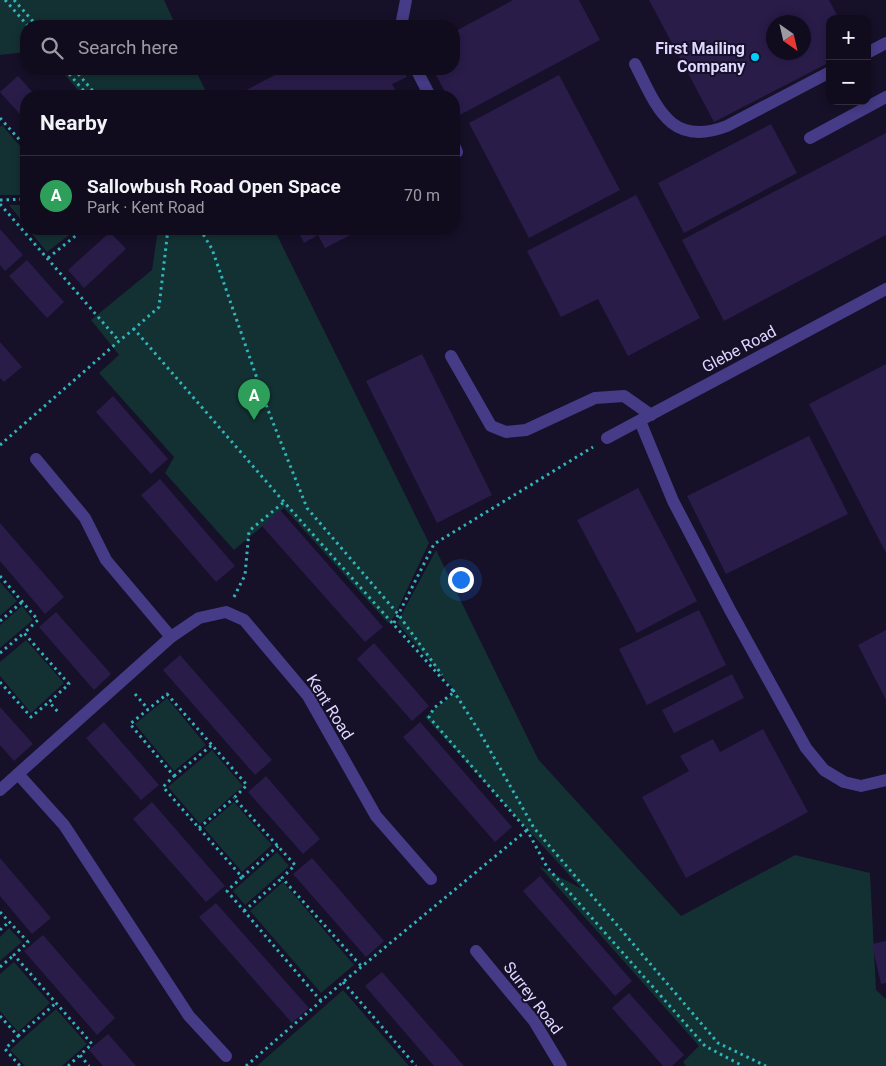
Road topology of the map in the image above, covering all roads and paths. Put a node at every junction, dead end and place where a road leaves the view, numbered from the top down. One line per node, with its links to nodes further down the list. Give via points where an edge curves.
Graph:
1 (5, 0): 4 (path)
2 (14, 0): 5 (path)
3 (406, 0): 6 (street)
4 (23, 20)
5 (32, 20)
6 (402, 20)
7 (886, 43): 8 (street)
8 (871, 51)
9 (635, 64): 10 (street, via 667,120 675,127 690,132 713,131 727,126)
10 (826, 74)
11 (70, 75): 14 (path)
12 (79, 75): 15 (path)
13 (419, 75): 16 (street)
14 (83, 90)
15 (93, 90)
16 (427, 90)
17 (886, 97): 19 (street)
18 (0, 118): 20 (path)
19 (810, 138)
20 (20, 139)
21 (0, 200): 22 (path)
22 (20, 200)
23 (0, 204): 24 (path)
24 (20, 226)
25 (28, 235): 29 (path)
26 (77, 235): 29 (path)
27 (167, 235): 31 (path, via 159,307)
28 (204, 235): 42 (path, via 212,249 268,410 307,508)
29 (48, 258): 32 (path)
30 (886, 289): 34 (street, Glebe Road)
31 (134, 329): 32 (path); 38 (path)
32 (119, 340): 36 (path)
33 (451, 356): 34 (street, via 491,426 506,432 526,430 595,398 624,396)
34 (645, 418): 35 (street, Glebe Road); 55 (street, via 673,501 806,748 824,770 844,782 860,786)
35 (607, 438): 42 (path, via 434,544)
36 (0, 445)
37 (36, 459): 46 (street, via 85,518 106,560)
38 (284, 502): 41 (path, via 249,531 246,575); 44 (path)
39 (0, 576): 40 (path)
40 (22, 602): 43 (path); 45 (path, via 38,620)
41 (226, 612): 46 (street, via 199,618); 63 (street, Kent Road, via 244,620 308,696 376,816)
42 (398, 614): 44 (path); 49 (path)
43 (0, 620)
44 (394, 623): 49 (path)
45 (24, 633): 47 (path); 50 (path, via 69,684)
46 (171, 637): 51 (street)
47 (0, 653)
48 (0, 682): 50 (path, via 31,717)
49 (454, 692): 59 (path, via 434,708 429,717); 86 (path, via 534,828 718,1043)
50 (49, 702): 51 (path)
51 (72, 727): 53 (street)
52 (212, 745): 54 (path); 54 (path, via 167,694 130,724); 57 (path, via 247,785)
53 (18, 774): 56 (street); 78 (street, via 64,825 189,1016)
54 (174, 776): 58 (path, via 163,787)
55 (886, 780)
56 (0, 790)
57 (234, 798): 58 (path); 60 (path)
58 (199, 828): 61 (path)
59 (527, 830): 71 (path); 85 (path, via 547,867 705,1046)
60 (278, 846): 61 (path); 62 (path, via 295,865)
61 (242, 877): 64 (path, via 227,891)
62 (282, 878): 64 (path); 71 (path)
63 (431, 879)
64 (244, 911): 73 (path)
65 (0, 912): 66 (path)
66 (9, 922): 67 (path); 69 (path, via 28,942)
67 (0, 930)
68 (476, 951): 84 (street, Surrey Road, via 534,1021)
69 (14, 954): 70 (path); 74 (path)
70 (0, 966)
71 (362, 967): 72 (path)
72 (344, 982): 73 (path); 83 (path)
73 (322, 1001): 82 (path)
74 (56, 1003): 76 (path); 77 (path, via 92,1044)
75 (0, 1016): 76 (path)
76 (18, 1036): 79 (path, via 5,1049)
77 (80, 1055): 80 (path); 81 (path)
78 (226, 1056)
79 (20, 1066)
80 (68, 1066)
81 (89, 1066)
82 (246, 1066)
83 (416, 1066)
84 (561, 1066)
85 (743, 1066)
86 (766, 1066)

